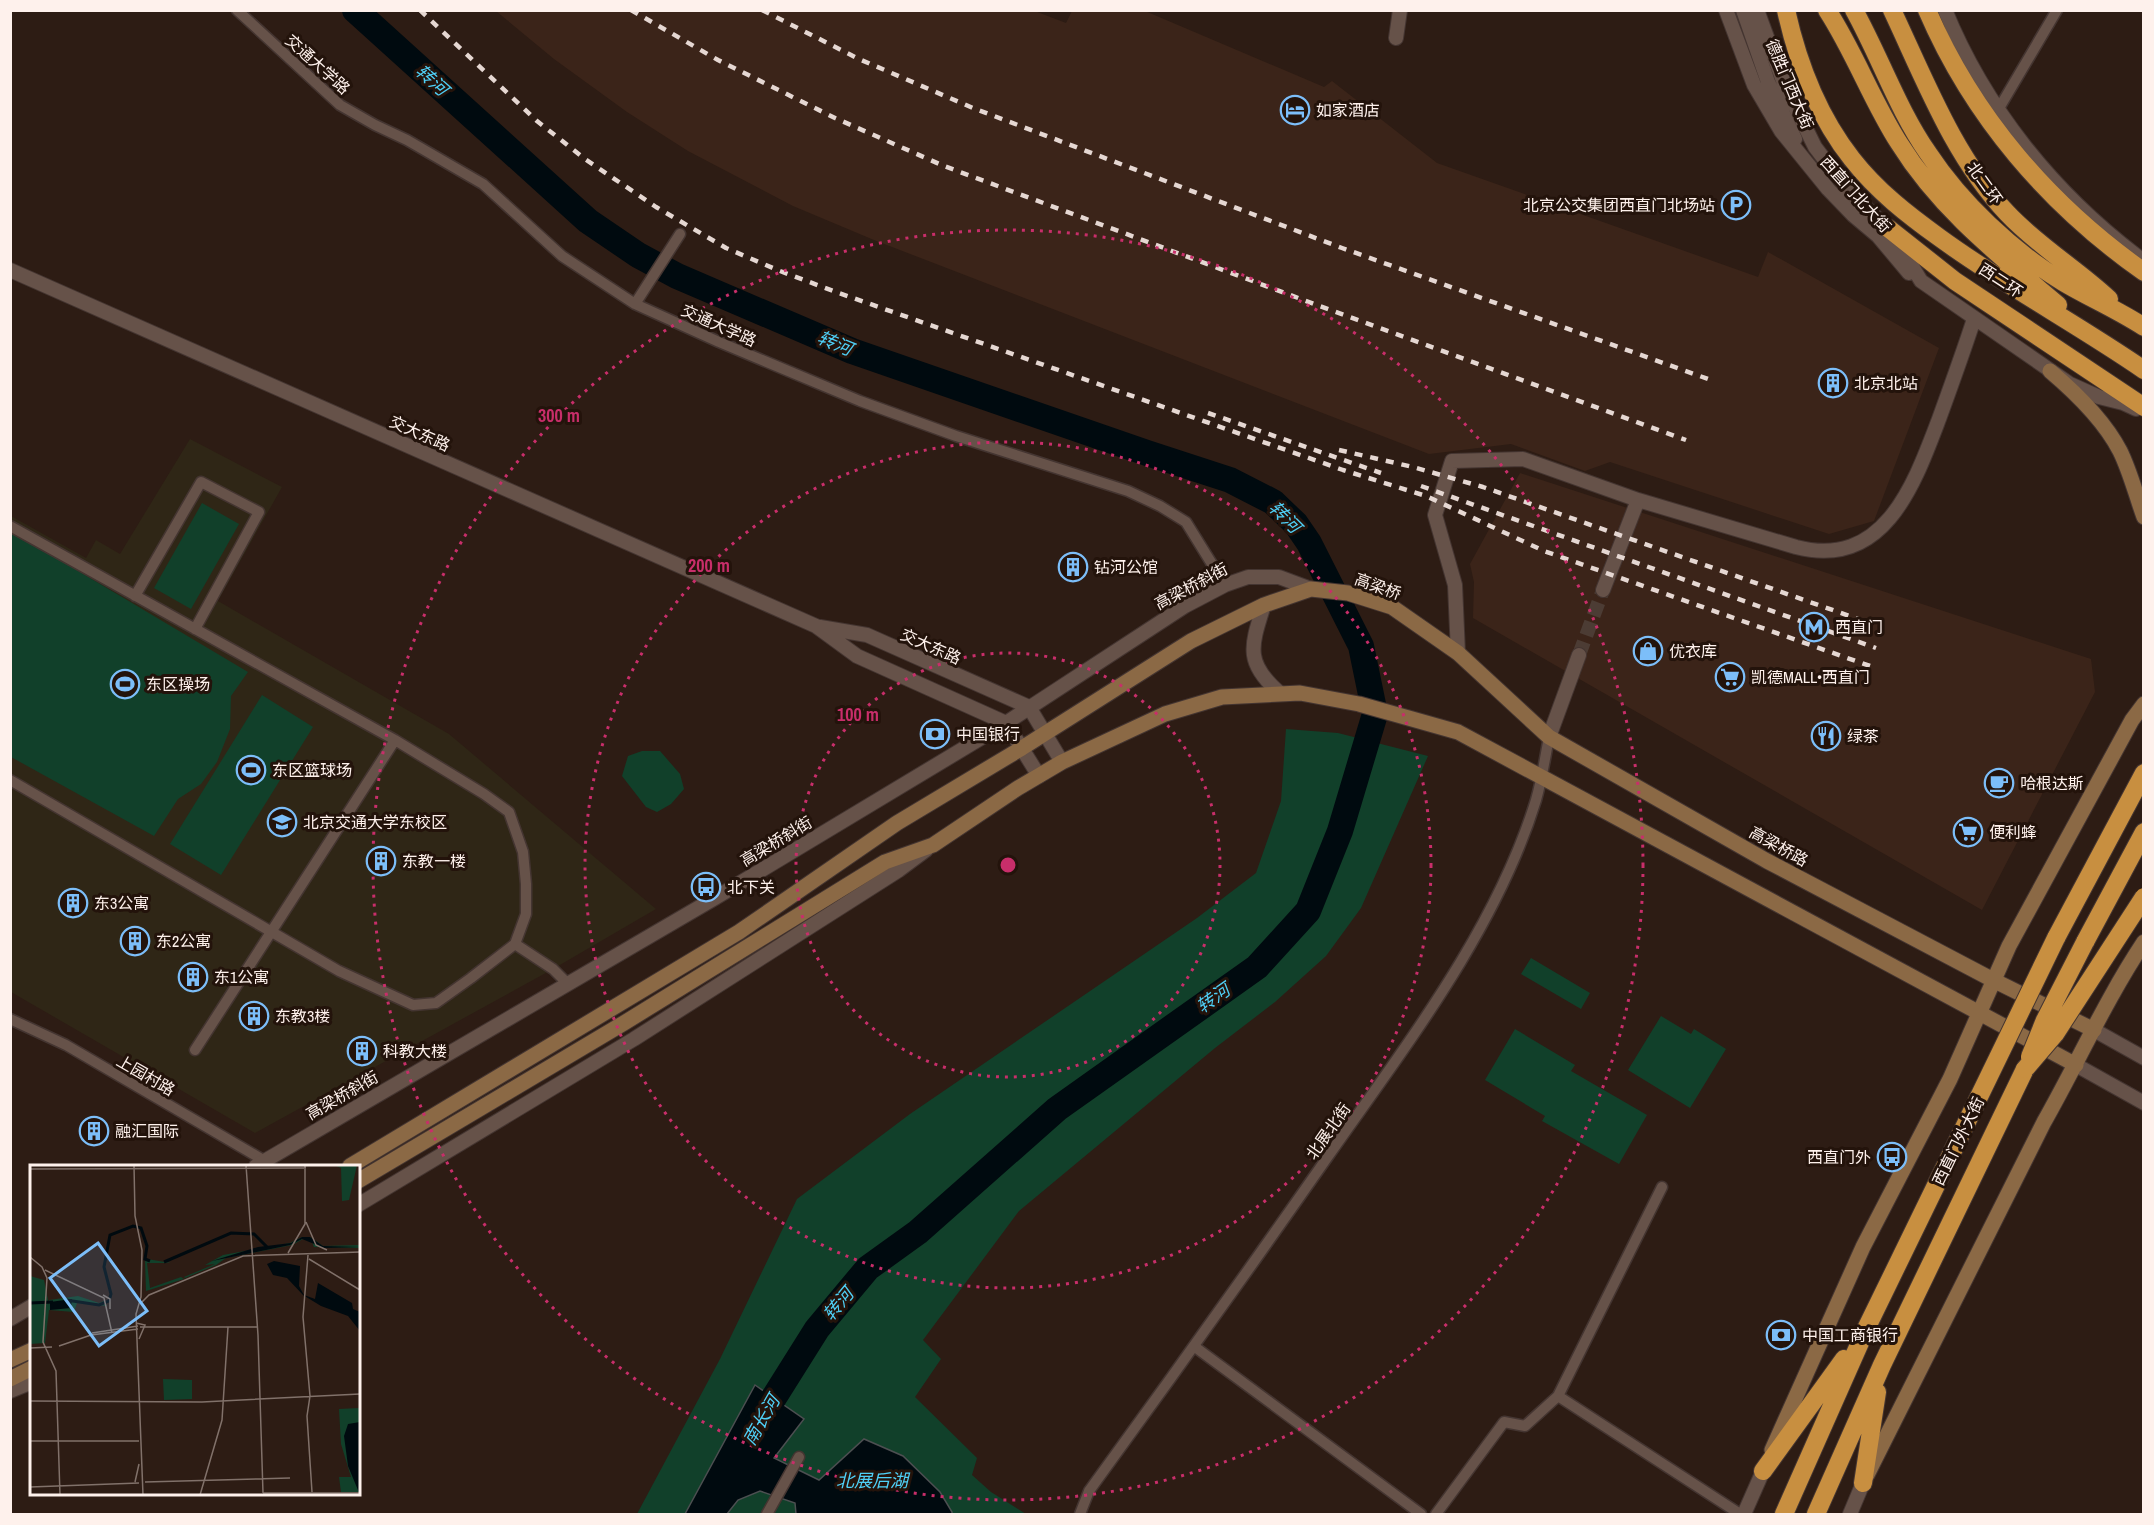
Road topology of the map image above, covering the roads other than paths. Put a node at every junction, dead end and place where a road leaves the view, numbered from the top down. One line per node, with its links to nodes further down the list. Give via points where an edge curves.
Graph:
1 (237, 10): 23 (street, 交通大学路, via 340,105 476,179 562,255)
2 (1400, 10): 12 (street)
3 (1726, 10): 14 (street, via 1758,93)
4 (1743, 10): 14 (street, 德胜门西大街, via 1780,110)
5 (1757, 10): 16 (street, 西直门北大街, via 1785,86 1814,145 1844,184)
6 (1786, 10): 15 (highway, via 1797,54 1817,101 1848,154)
7 (1827, 10): 27 (highway, via 1893,134 1938,196 1993,251)
8 (1854, 10): 24 (highway, via 1917,136 1956,188 1990,225 2038,264)
9 (1892, 10): 24 (highway, 北二环, via 1959,146 1993,197 2024,230)
10 (2057, 10): 13 (street)
11 (1940, 11): 13 (street); 20 (highway, via 1961,79 2016,156 2082,223)
12 (1396, 38)
13 (1998, 110): 18 (street, via 2059,186)
14 (1812, 170): 22 (street, via 1878,236 1903,268)
15 (1868, 177): 21 (highway); 27 (highway, 西二环, via 1899,207 1952,247 2007,285)
16 (1888, 228): 21 (highway); 22 (street, 西直门北大街)
17 (680, 234): 23 (street)
18 (2144, 261)
19 (10, 270): 40 (street, 交大东路)
20 (2144, 272)
21 (1955, 281): 30 (highway)
22 (1928, 288): 25 (street, 西直门北大街)
23 (635, 304): 35 (street, 交通大学路, via 860,401 1128,491 1160,506 1186,522)
24 (2128, 316): 26 (highway)
25 (1974, 319): 29 (street, 西直门北大街); 32 (street, via 1909,491 1889,520 1862,541 1835,551 1812,551)
26 (2144, 327)
27 (2093, 335): 28 (highway, 西二环)
28 (2144, 370)
29 (2050, 371): 31 (street, 西直门北大街, via 2084,391); 33 (main road, via 2107,430 2120,451)
30 (2144, 407)
31 (2144, 412)
32 (1638, 500): 37 (street); 42 (street, via 1523,459 1452,461 1435,515 1455,585)
33 (2144, 517)
34 (10, 526): 38 (street)
35 (1225, 585): 36 (street, 高梁桥斜街, via 1248,577 1279,577); 47 (street, 高梁桥斜街, via 1185,606)
36 (1311, 589): 39 (main road); 42 (main road, 高梁桥, via 1348,593 1392,607)
37 (1604, 590)
38 (135, 596): 41 (street); 41 (street, via 201,482 259,512)
39 (1264, 605): 45 (street, via 1252,646 1254,663); 50 (main road, via 1191,641)
40 (816, 626): 47 (street, 交大东路, via 867,635); 49 (street, 交大东路, via 857,656)
41 (195, 629): 52 (street)
42 (1458, 653): 51 (main road)
43 (1579, 655): 51 (street)
44 (2144, 692): 48 (main road)
45 (1281, 694): 54 (main road, via 1222,697 1166,714); 57 (main road, via 1300,693 1359,704 1458,732)
46 (2144, 704): 48 (main road)
47 (1029, 707): 49 (street, 高梁桥斜街); 50 (street)
48 (2132, 720): 65 (main road, via 2009,946)
49 (1006, 723): 53 (street); 66 (street, 高梁桥斜街)
50 (1045, 734): 53 (main road); 54 (street)
51 (1549, 737): 57 (street, 北展北街); 65 (main road, 高梁桥路, via 1767,861)
52 (395, 740): 62 (street); 64 (street, via 508,812 523,852 526,884 526,914)
53 (1022, 748): 56 (street); 76 (main road, via 897,823 739,932)
54 (1062, 762): 56 (main road)
55 (2144, 773): 82 (highway, 西直门外大街, bridge, via 2056,938)
56 (1039, 776): 60 (main road)
57 (1542, 777): 67 (main road); 83 (street, 北展北街, via 1527,827 1487,917 1419,1026)
58 (10, 780): 62 (street)
59 (2144, 832): 73 (highway, 西直门外大街, bridge, via 2045,1020)
60 (933, 845): 77 (main road, via 885,862); 79 (street, via 634,1040)
61 (2144, 897): 73 (highway, bridge, via 2055,1034)
62 (272, 933): 64 (street, via 339,971 413,1005 436,1003); 70 (street)
63 (2144, 942): 69 (main road, via 2118,980)
64 (515, 944): 66 (street)
65 (1995, 981): 67 (main road); 69 (main road, 高梁桥路)
66 (568, 984): 75 (street, 高梁桥斜街)
67 (1980, 1014): 72 (main road); 93 (main road, via 1863,1247)
68 (10, 1018): 75 (street, 上园村路, via 66,1045)
69 (2094, 1030): 71 (street); 72 (main road)
70 (195, 1050)
71 (2144, 1058)
72 (2076, 1065): 74 (street); 94 (main road)
73 (2025, 1069): 86 (highway, 西直门外大街)
74 (2144, 1103)
75 (261, 1164)
76 (353, 1165)
77 (360, 1180)
78 (1662, 1186): 91 (street)
79 (360, 1204)
80 (30, 1307): 81 (street)
81 (10, 1319)
82 (1866, 1329): 93 (highway); 100 (highway, 西直门外大街)
83 (1195, 1347): 96 (street, 北展北街, via 1089,1491); 97 (street)
84 (30, 1351): 85 (main road)
85 (10, 1360)
86 (1882, 1365): 94 (highway); 101 (highway, 西直门外大街)
87 (30, 1369): 88 (main road)
88 (10, 1379)
89 (30, 1383): 90 (street)
90 (10, 1391)
91 (1558, 1396): 98 (street, via 1525,1426 1504,1422); 99 (street)
92 (799, 1458): 95 (street)
93 (1763, 1471): 99 (street)
94 (1863, 1482): 102 (street)
95 (767, 1515)
96 (1080, 1515)
97 (1422, 1515)
98 (1437, 1515)
99 (1742, 1515)
100 (1784, 1515)
101 (1816, 1515)
102 (1850, 1515)

